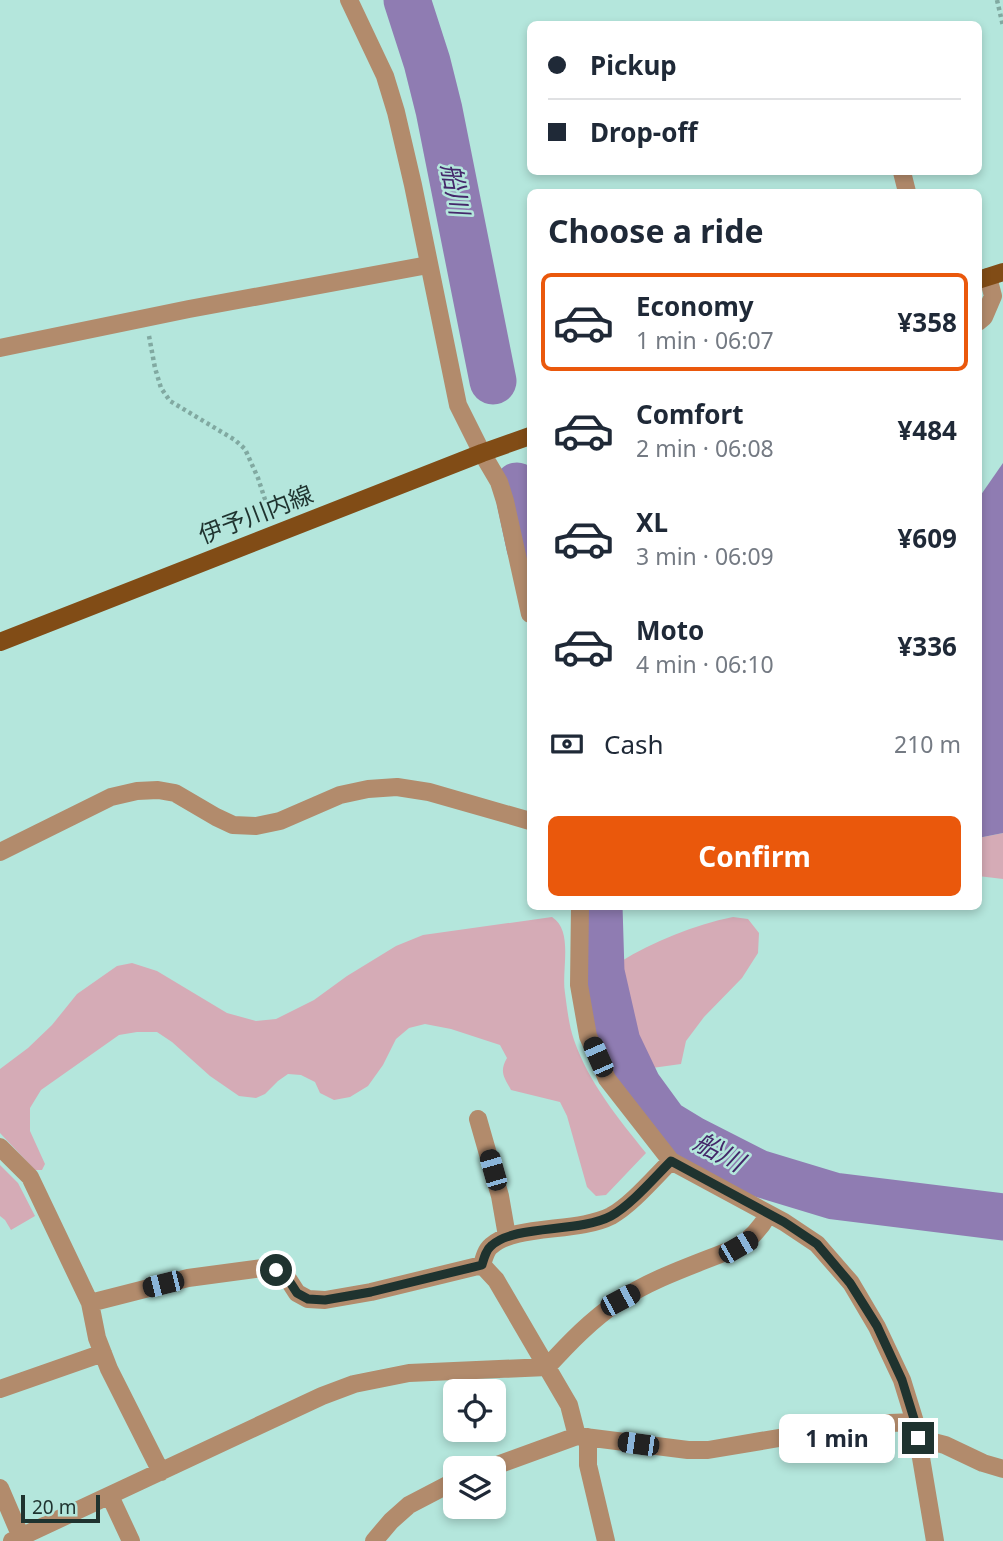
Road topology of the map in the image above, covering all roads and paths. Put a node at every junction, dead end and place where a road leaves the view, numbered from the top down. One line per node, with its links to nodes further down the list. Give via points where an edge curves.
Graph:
1 (349, 0): 4 (street, via 385,76)
2 (997, 0): 3 (path)
3 (1003, 26)
4 (428, 265): 6 (street); 10 (street, via 458,405)
5 (990, 276): 7 (street, via 993,296)
6 (145, 318): 8 (street); 11 (path, via 161,388 170,401 245,449)
7 (982, 319)
8 (0, 348)
9 (527, 437): 10 (main road, 伊予川内線)
10 (482, 453): 11 (main road, 伊予川内線); 12 (street, via 505,501)
11 (275, 534): 13 (main road, 伊予川内線)
12 (527, 600)
13 (0, 642)
14 (527, 820): 15 (street, via 397,787 340,795 280,821 233,825 175,793 136,791 111,797)
15 (0, 852)
16 (580, 910): 19 (street, via 579,985 588,1036 607,1079)
17 (478, 1119): 21 (street)
18 (0, 1147): 23 (street, via 30,1177)
19 (671, 1161): 20 (street); 21 (street, via 609,1217 592,1224)
20 (768, 1215): 25 (street, via 744,1243 620,1300 572,1339); 27 (street, via 817,1244 850,1283 902,1380)
21 (507, 1236): 22 (street, via 489,1247)
22 (482, 1265): 23 (street, via 325,1300 308,1299 297,1293 286,1276 263,1268 188,1279); 25 (street, via 496,1280)
23 (90, 1303): 24 (street)
24 (103, 1353): 26 (street); 31 (street)
25 (547, 1367): 28 (street); 31 (street, via 409,1373 354,1384)
26 (0, 1389)
27 (916, 1430): 28 (street, via 890,1423 708,1450); 30 (street); 39 (street)
28 (583, 1436): 29 (street); 38 (street)
29 (506, 1462)
30 (1003, 1469)
31 (161, 1472): 34 (street)
32 (443, 1487): 37 (street, via 409,1505)
33 (0, 1488): 35 (street)
34 (110, 1496): 35 (street); 36 (street)
35 (17, 1539)
36 (131, 1541)
37 (374, 1541)
38 (606, 1541)
39 (935, 1541)

